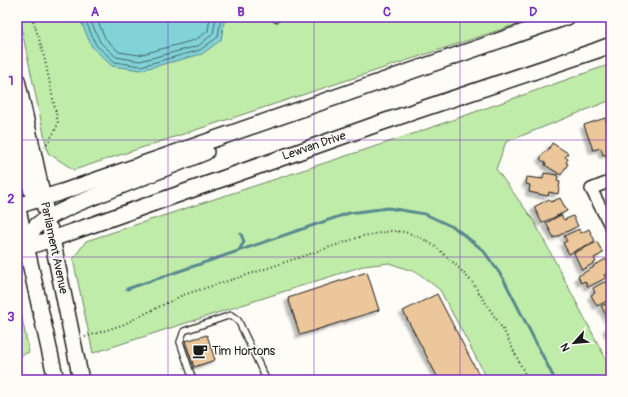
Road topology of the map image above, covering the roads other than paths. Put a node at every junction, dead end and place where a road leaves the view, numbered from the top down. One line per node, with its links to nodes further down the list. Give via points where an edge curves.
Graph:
1 (567, 17): 4 (main road)
2 (611, 45): 12 (main road, Lewvan Drive, via 376,124)
3 (17, 80): 6 (main road, Parliament Avenue)
4 (360, 89): 9 (main road); 9 (main road, via 76,204)
5 (17, 99): 6 (main road, Parliament Avenue)
6 (25, 116): 9 (main road, Parliament Avenue, via 34,156)
7 (17, 139): 9 (main road)
8 (611, 181): 11 (street, via 590,189)
9 (40, 209): 10 (main road); 12 (main road, Parliament Avenue); 13 (main road, via 37,225)
10 (18, 212): 13 (main road)
11 (611, 227)
12 (52, 239): 13 (main road, Lewvan Drive); 15 (main road, Parliament Avenue)
13 (21, 248): 14 (main road)
14 (56, 380)
15 (81, 380)
16 (193, 380): 17 (lane, via 180,342 184,331 231,315 238,320)
17 (265, 380)

